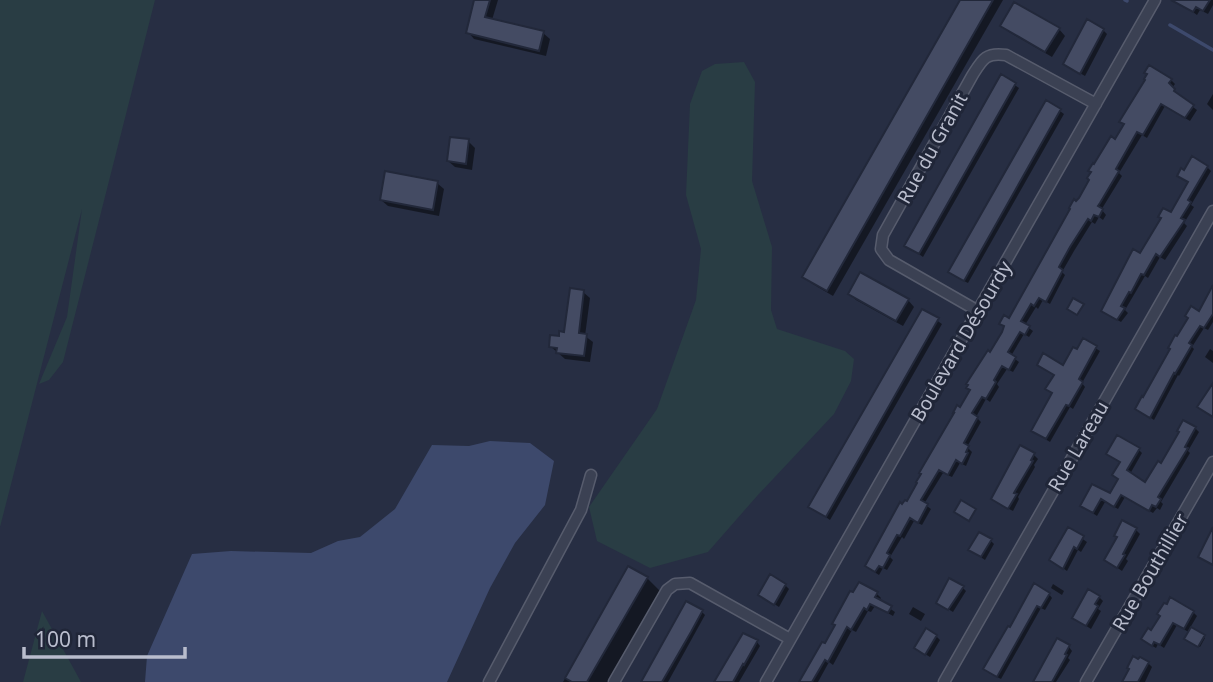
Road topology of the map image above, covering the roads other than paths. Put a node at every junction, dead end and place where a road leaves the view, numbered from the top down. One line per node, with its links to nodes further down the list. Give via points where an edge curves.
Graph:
1 (1155, 0): 2 (street, Boulevard Désourdy)
2 (1096, 104): 4 (street, Boulevard Désourdy); 4 (street, Rue du Granit, via 1006,55 988,55 972,76 881,245 889,260)
3 (1213, 211): 11 (street, Rue Lareau)
4 (978, 311): 7 (street, Boulevard Désourdy)
5 (1213, 462): 12 (street, Rue Bouthillier)
6 (591, 475): 8 (street, via 581,510)
7 (790, 639): 9 (street, via 690,583 675,584 667,590); 10 (street, Boulevard Désourdy)
8 (489, 682)
9 (614, 682)
10 (766, 682)
11 (944, 682)
12 (1086, 682)

